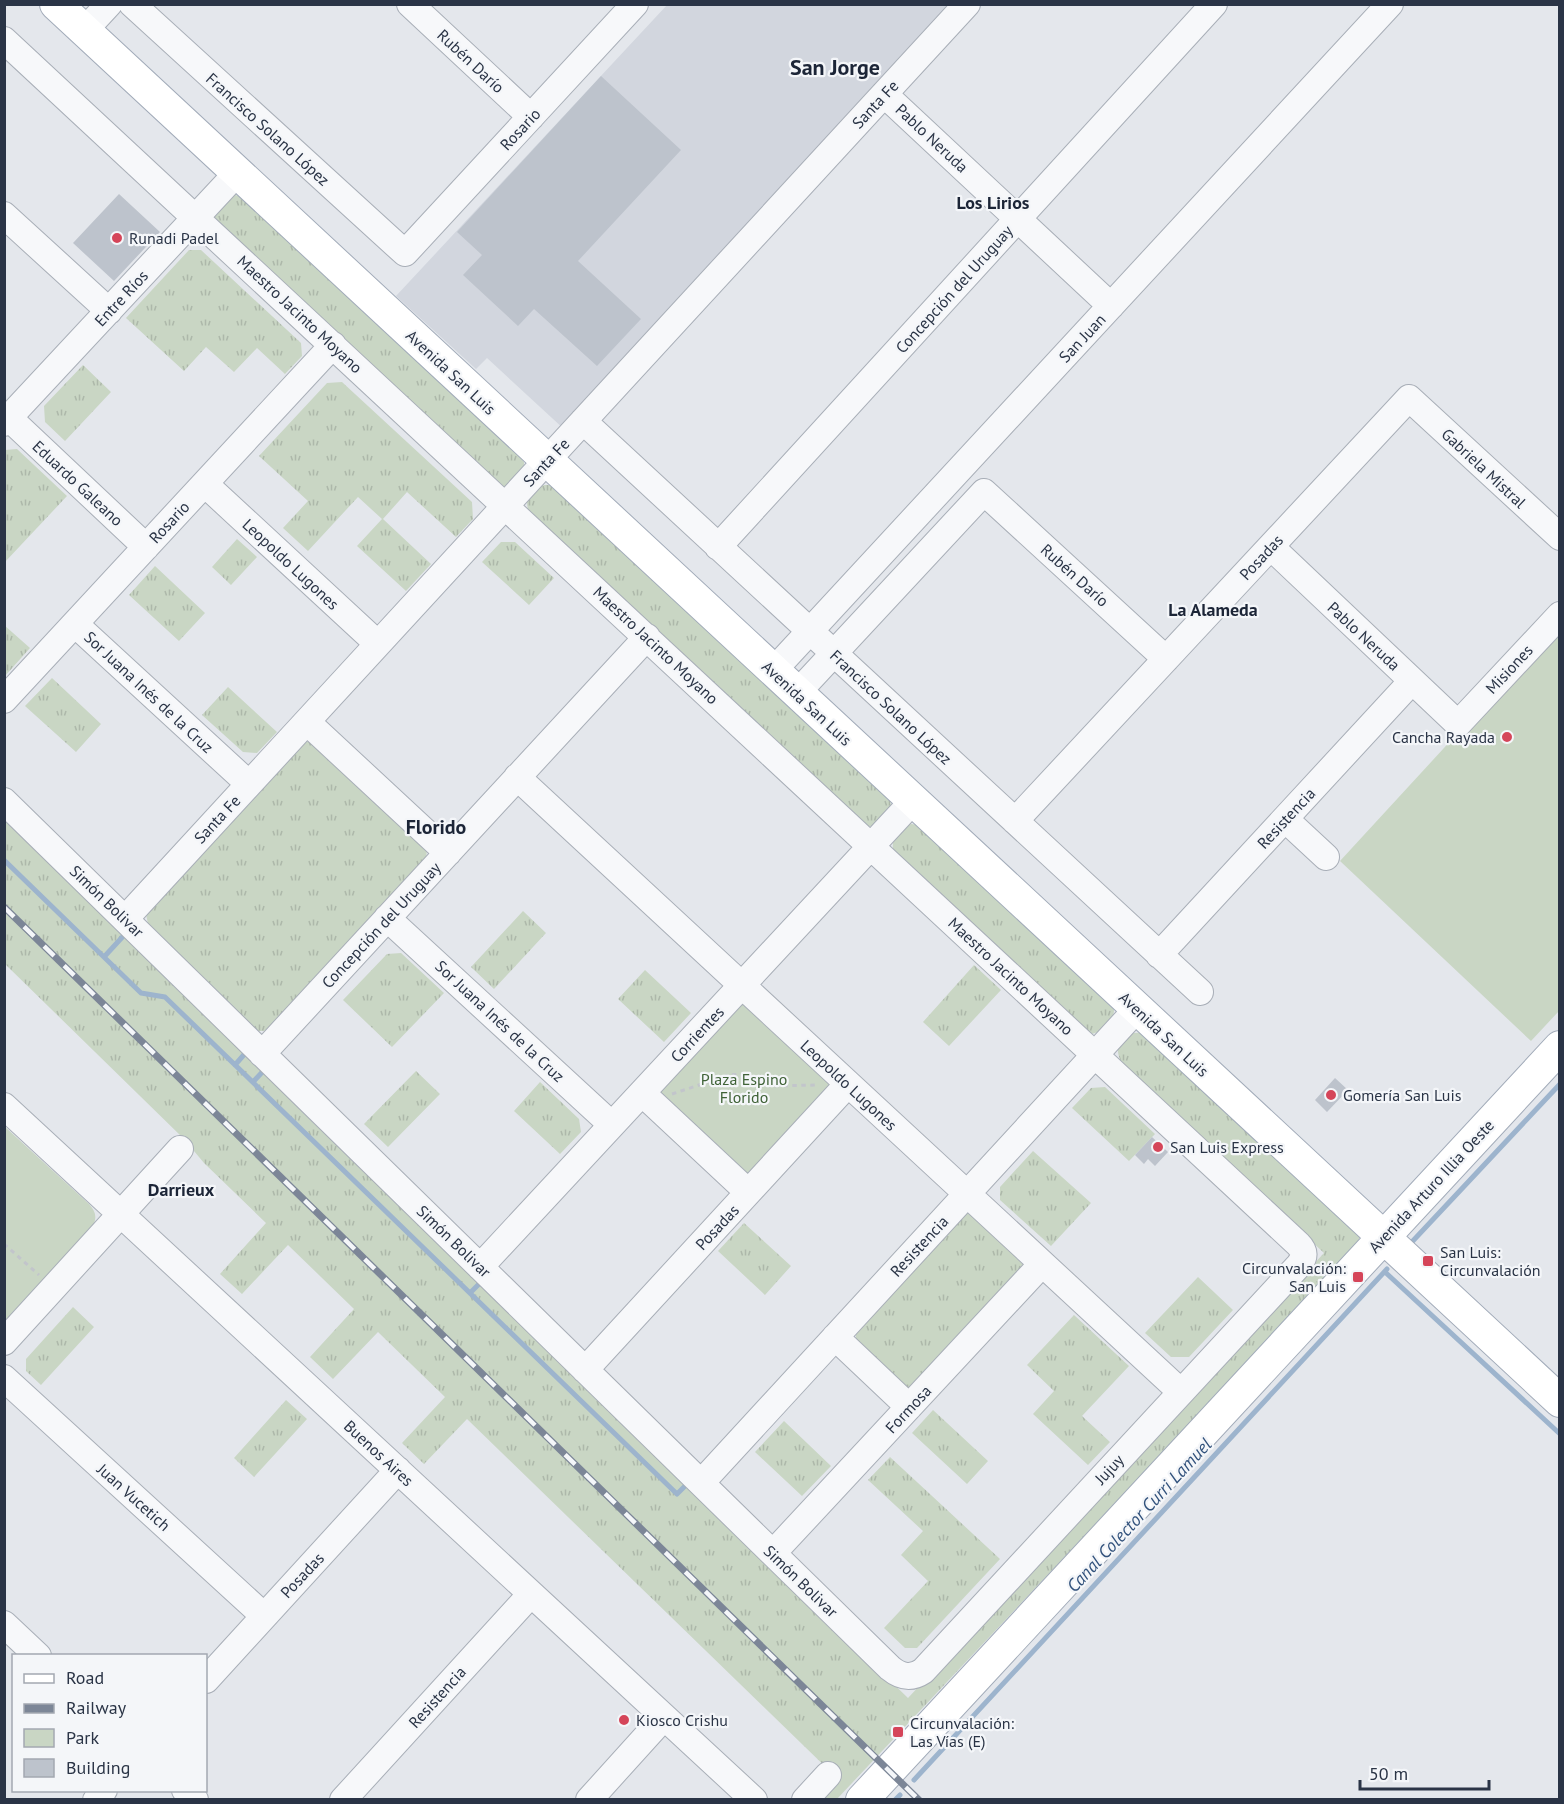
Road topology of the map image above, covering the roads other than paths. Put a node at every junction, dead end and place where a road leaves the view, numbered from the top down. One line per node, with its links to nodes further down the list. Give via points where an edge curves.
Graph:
1 (56, 4): 9 (main road, Avenida San Luis)
2 (109, 4): 9 (street)
3 (132, 4): 17 (street, Francisco Solano López)
4 (410, 4): 12 (street, Rubén Darío)
5 (635, 4): 12 (street, Rosario)
6 (967, 4): 11 (street, Santa Fe)
7 (1215, 4): 16 (street, Concepción del Uruguay)
8 (1390, 4): 18 (street, San Juan)
9 (84, 31): 13 (main road, Avenida San Luis)
10 (4, 40): 15 (street, Maestro Jacinto Moyano)
11 (884, 94): 16 (street, Pablo Neruda); 23 (street, Santa Fe)
12 (531, 117): 17 (street, Rosario)
13 (237, 173): 15 (street, Entre Ríos); 24 (main road, Avenida San Luis)
14 (4, 215): 19 (street)
15 (196, 217): 19 (street, Entre Ríos); 20 (street, Maestro Jacinto Moyano)
16 (1018, 219): 18 (street, Pablo Neruda); 29 (street, Concepción del Uruguay)
17 (405, 253)
18 (1111, 306): 33 (street, San Juan)
19 (109, 311): 22 (street, Entre Ríos)
20 (333, 345): 25 (street, Rosario); 26 (street, Maestro Jacinto Moyano)
21 (1409, 398): 27 (street, Gabriela Mistral); 30 (street, Posadas)
22 (7, 421): 28 (street, Eduardo Galeano)
23 (583, 421): 24 (street, Santa Fe); 29 (street, Francisco Solano López)
24 (547, 461): 26 (street, Santa Fe); 38 (main road, Avenida San Luis)
25 (205, 484): 28 (street, Rosario); 35 (street, Leopoldo Lugones)
26 (506, 505): 34 (street, Maestro Jacinto Moyano); 35 (street, Santa Fe)
27 (1560, 537)
28 (146, 547): 32 (street, Rosario)
29 (718, 547): 33 (street, Francisco Solano López)
30 (1270, 547): 37 (street, Posadas); 39 (street, Pablo Neruda)
31 (1560, 615): 43 (street, Misiones)
32 (75, 624): 41 (street, Rosario); 45 (street, Sor Juana Inés de la Cruz)
33 (810, 632): 36 (street, Francisco Solano López); 38 (street, San Juan)
34 (647, 637): 44 (street, Concepción del Uruguay); 50 (street, Maestro Jacinto Moyano)
35 (378, 644): 42 (street, Santa Fe)
36 (834, 654): 37 (street, Rubén Darío, via 984,492); 40 (street); 49 (street, Francisco Solano López)
37 (1166, 659): 49 (street, Posadas)
38 (773, 671): 40 (main road, Avenida San Luis)
39 (1412, 681): 43 (street, Pablo Neruda); 48 (street, Resistencia)
40 (797, 693): 47 (main road, Avenida San Luis)
41 (4, 700)
42 (307, 722): 45 (street, Santa Fe); 51 (street)
43 (1458, 724)
44 (517, 777): 51 (street, Concepción del Uruguay); 56 (street, Leopoldo Lugones)
45 (249, 784): 54 (street, Santa Fe)
46 (4, 801): 54 (street, Simón Bolivar)
47 (913, 801): 50 (street, Corrientes); 58 (main road, Avenida San Luis)
48 (1285, 819): 52 (street); 55 (street, Resistencia)
49 (1015, 821): 55 (street, Francisco Solano López)
50 (871, 846): 56 (street, Corrientes); 61 (street, Maestro Jacinto Moyano)
51 (447, 853): 53 (street, Concepción del Uruguay)
52 (1326, 856)
53 (387, 918): 60 (street, Concepción del Uruguay); 65 (street, Sor Juana Inés de la Cruz)
54 (125, 919): 60 (street, Simón Bolivar)
55 (1159, 955): 57 (street, Francisco Solano López)
56 (742, 986): 62 (street, Leopoldo Lugones); 63 (street, Corrientes)
57 (1200, 992)
58 (1137, 1009): 61 (street, Resistencia); 70 (main road, Avenida San Luis)
59 (1560, 1047): 70 (main road, Avenida Arturo Illia Oeste)
60 (262, 1054): 73 (street, Simón Bolivar)
61 (1095, 1055): 68 (street, Resistencia); 71 (street, Maestro Jacinto Moyano)
62 (837, 1085): 67 (street, Posadas); 68 (street, Leopoldo Lugones)
63 (653, 1095): 65 (street, Corrientes); 67 (street)
64 (4, 1106): 69 (street, Buenos Aires)
65 (612, 1125): 73 (street, Corrientes)
66 (180, 1149): 69 (street)
67 (748, 1192): 76 (street, Posadas)
68 (967, 1194): 72 (street, Leopoldo Lugones); 74 (street, Resistencia)
69 (122, 1215): 75 (street); 81 (street, Buenos Aires)
70 (1383, 1237): 79 (main road, Avenida San Luis); 96 (main road, Avenida Arturo Illia Oeste)
71 (1304, 1253): 78 (street, Jujuy, via 1299,1265)
72 (1042, 1264): 78 (street, Leopoldo Lugones); 80 (street, Formosa)
73 (480, 1267): 76 (street, Simón Bolivar)
74 (835, 1337): 80 (street); 82 (street, Resistencia)
75 (4, 1342)
76 (585, 1370): 82 (street, Simón Bolivar)
77 (4, 1378): 85 (street, Juan Vucetich)
78 (1181, 1392): 88 (street, Jujuy, via 922,1671)
79 (1560, 1401)
80 (909, 1407): 83 (street, Formosa)
81 (398, 1470): 84 (street, Buenos Aires); 85 (street, Posadas)
82 (701, 1483): 83 (street, Simón Bolivar)
83 (773, 1553): 88 (street, Simón Bolivar, via 890,1668)
84 (531, 1594): 90 (street, Buenos Aires); 92 (street, Resistencia)
85 (264, 1616): 89 (street, Posadas)
86 (6, 1628): 87 (street)
87 (36, 1654)
88 (906, 1677)
89 (207, 1679)
90 (664, 1717): 93 (street); 94 (street, Buenos Aires)
91 (828, 1775): 95 (street)
92 (343, 1800)
93 (589, 1800)
94 (754, 1800)
95 (805, 1800)
96 (862, 1800)

